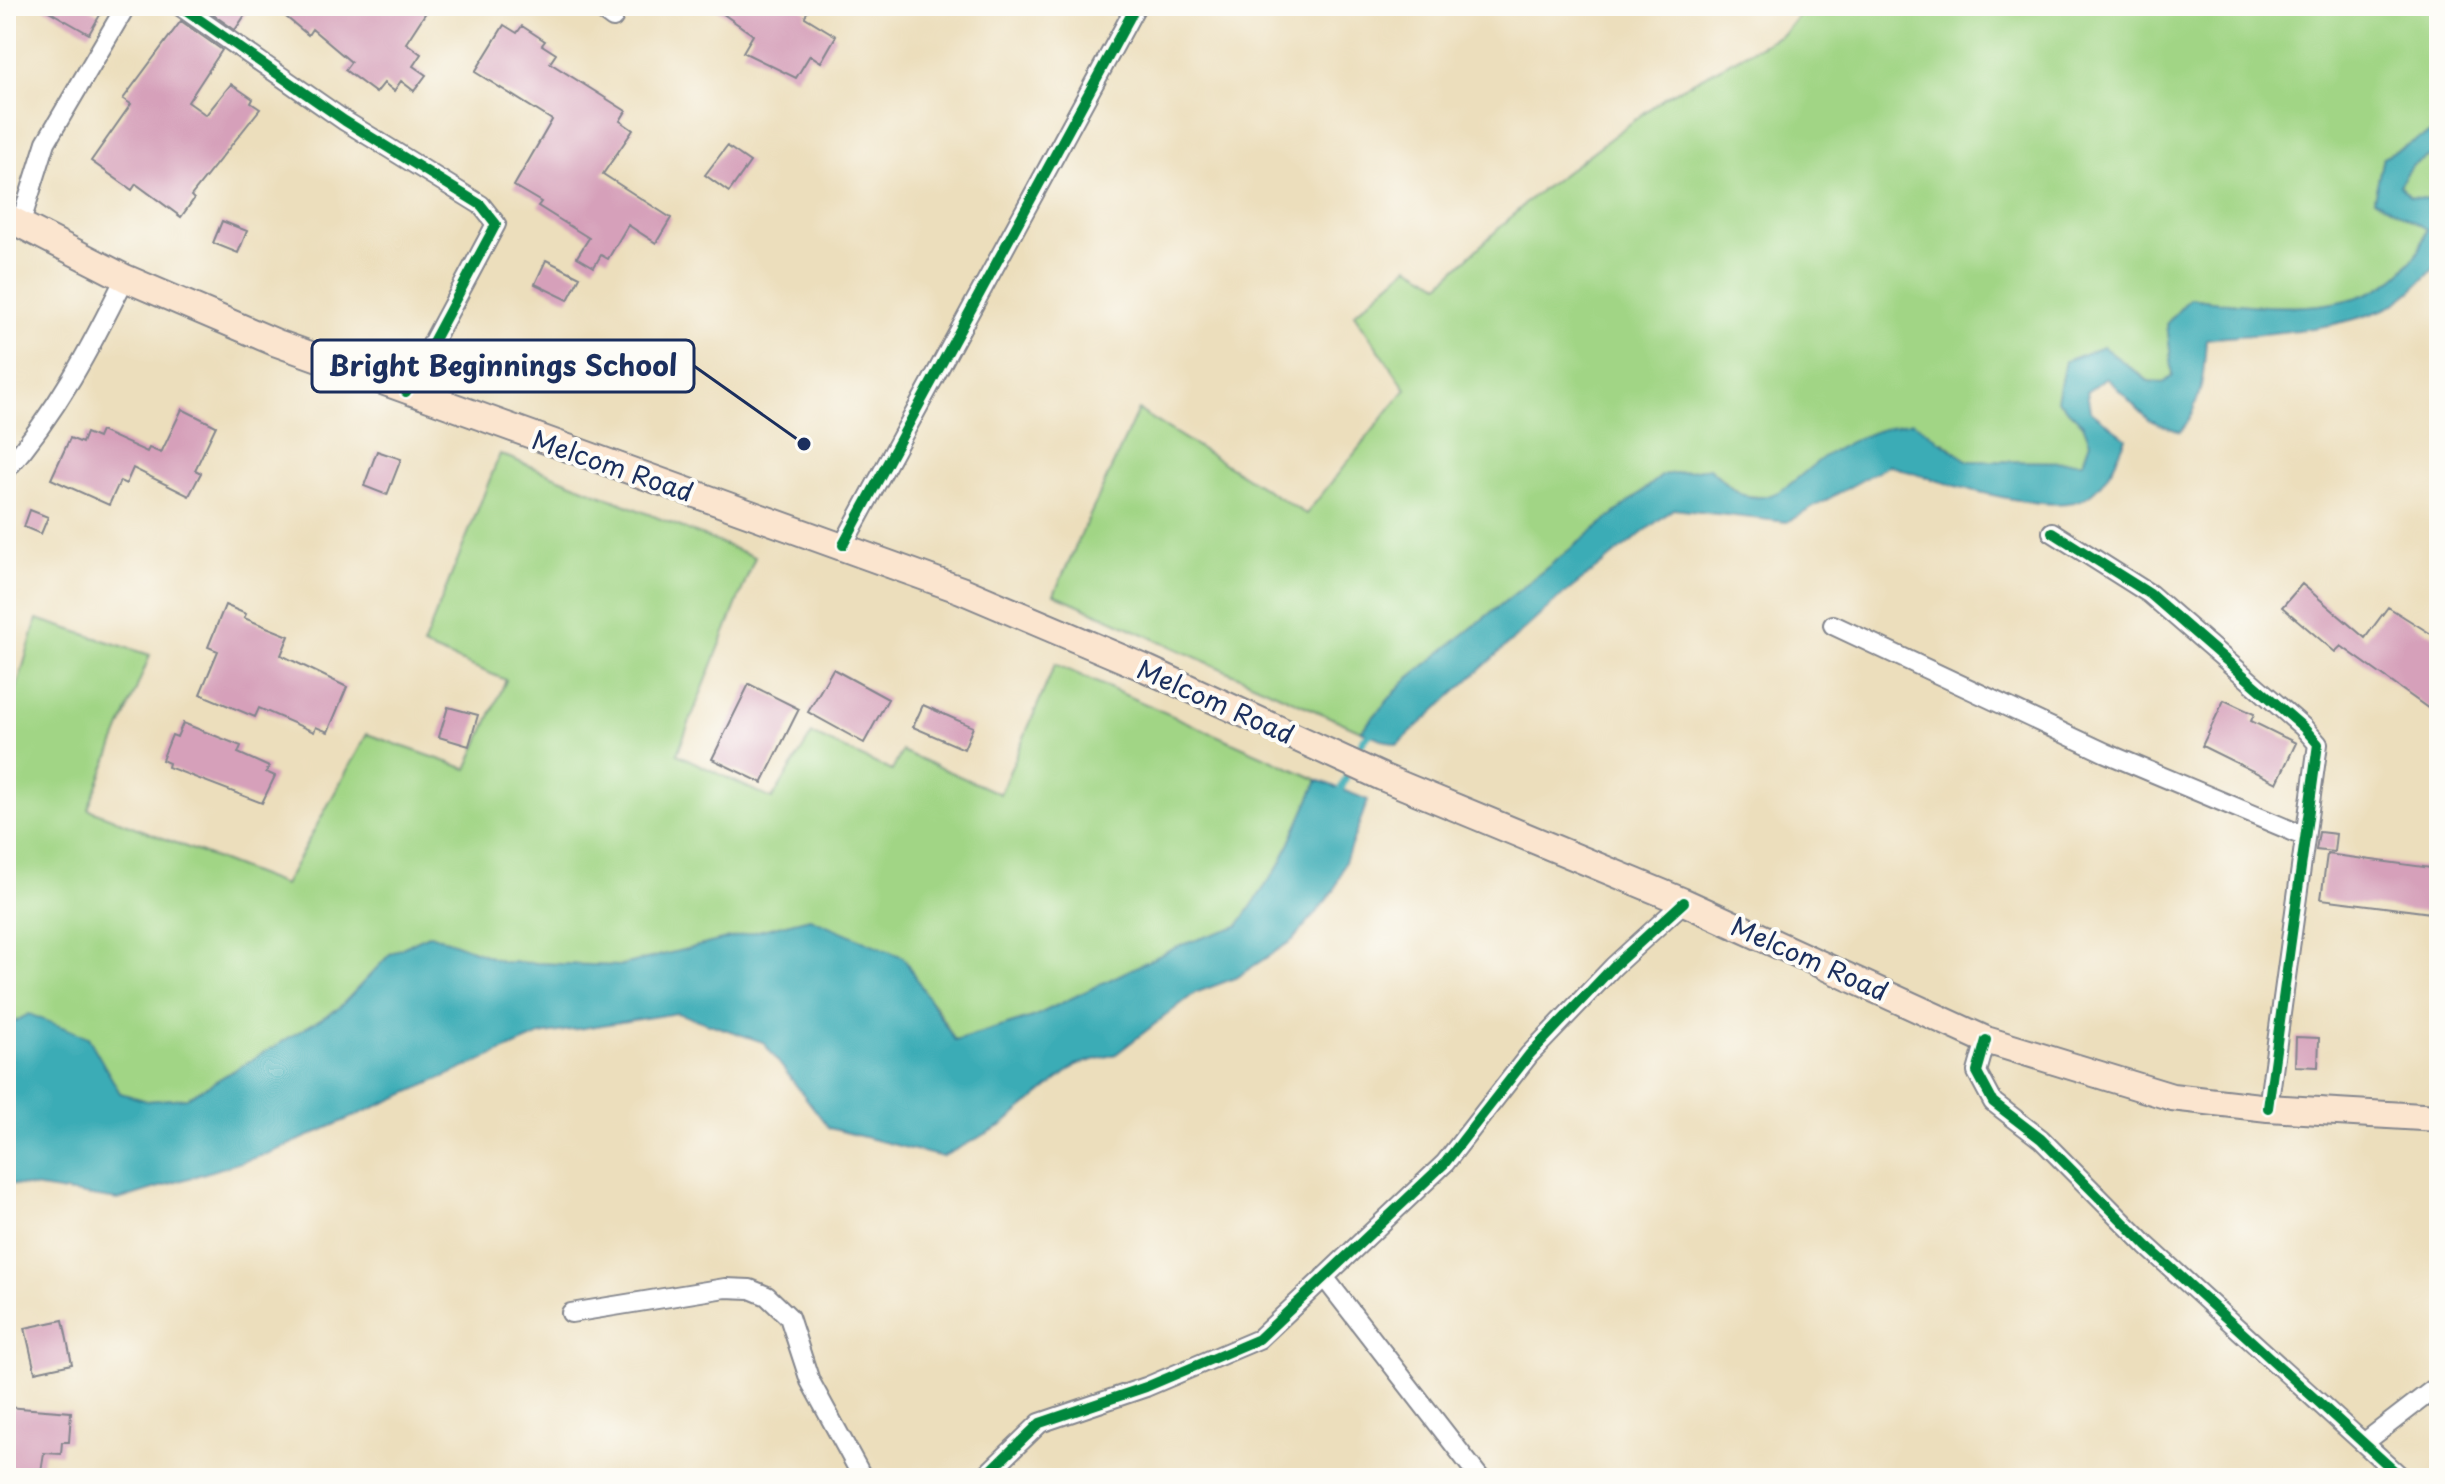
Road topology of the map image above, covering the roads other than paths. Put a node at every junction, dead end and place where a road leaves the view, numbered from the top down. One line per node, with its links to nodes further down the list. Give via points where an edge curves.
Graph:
1 (126, 6): 6 (street, via 46,142)
2 (180, 6): 8 (street, via 345,121 481,205 496,224)
3 (597, 6): 5 (street)
4 (1136, 6): 11 (street)
5 (613, 18)
6 (13, 221): 7 (main road, Melcom Road)
7 (125, 278): 8 (main road, Melcom Road); 9 (street, via 84,362 36,436)
8 (406, 392): 11 (main road, Melcom Road)
9 (6, 470)
10 (2052, 532): 13 (street, via 2150,594 2313,737 2319,752)
11 (843, 545): 14 (main road, Melcom Road, via 961,590 1382,777)
12 (1833, 625): 13 (street, via 2106,753)
13 (2304, 836): 16 (street)
14 (1684, 902): 15 (main road, Melcom Road); 18 (street, via 1529,1055 1445,1163)
15 (1986, 1040): 16 (main road, Melcom Road, via 2172,1097); 21 (street, via 1977,1072 1993,1102 2041,1139 2147,1246)
16 (2268, 1108): 17 (main road, Melcom Road)
17 (2439, 1118)
18 (1324, 1277): 22 (street); 24 (street, via 1259,1339 1146,1387 1040,1423)
19 (571, 1313): 23 (street, via 725,1288 767,1296 789,1317 810,1381)
20 (2439, 1385): 21 (street)
21 (2365, 1442): 25 (street)
22 (1474, 1475)
23 (863, 1478)
24 (983, 1478)
25 (2402, 1478)

